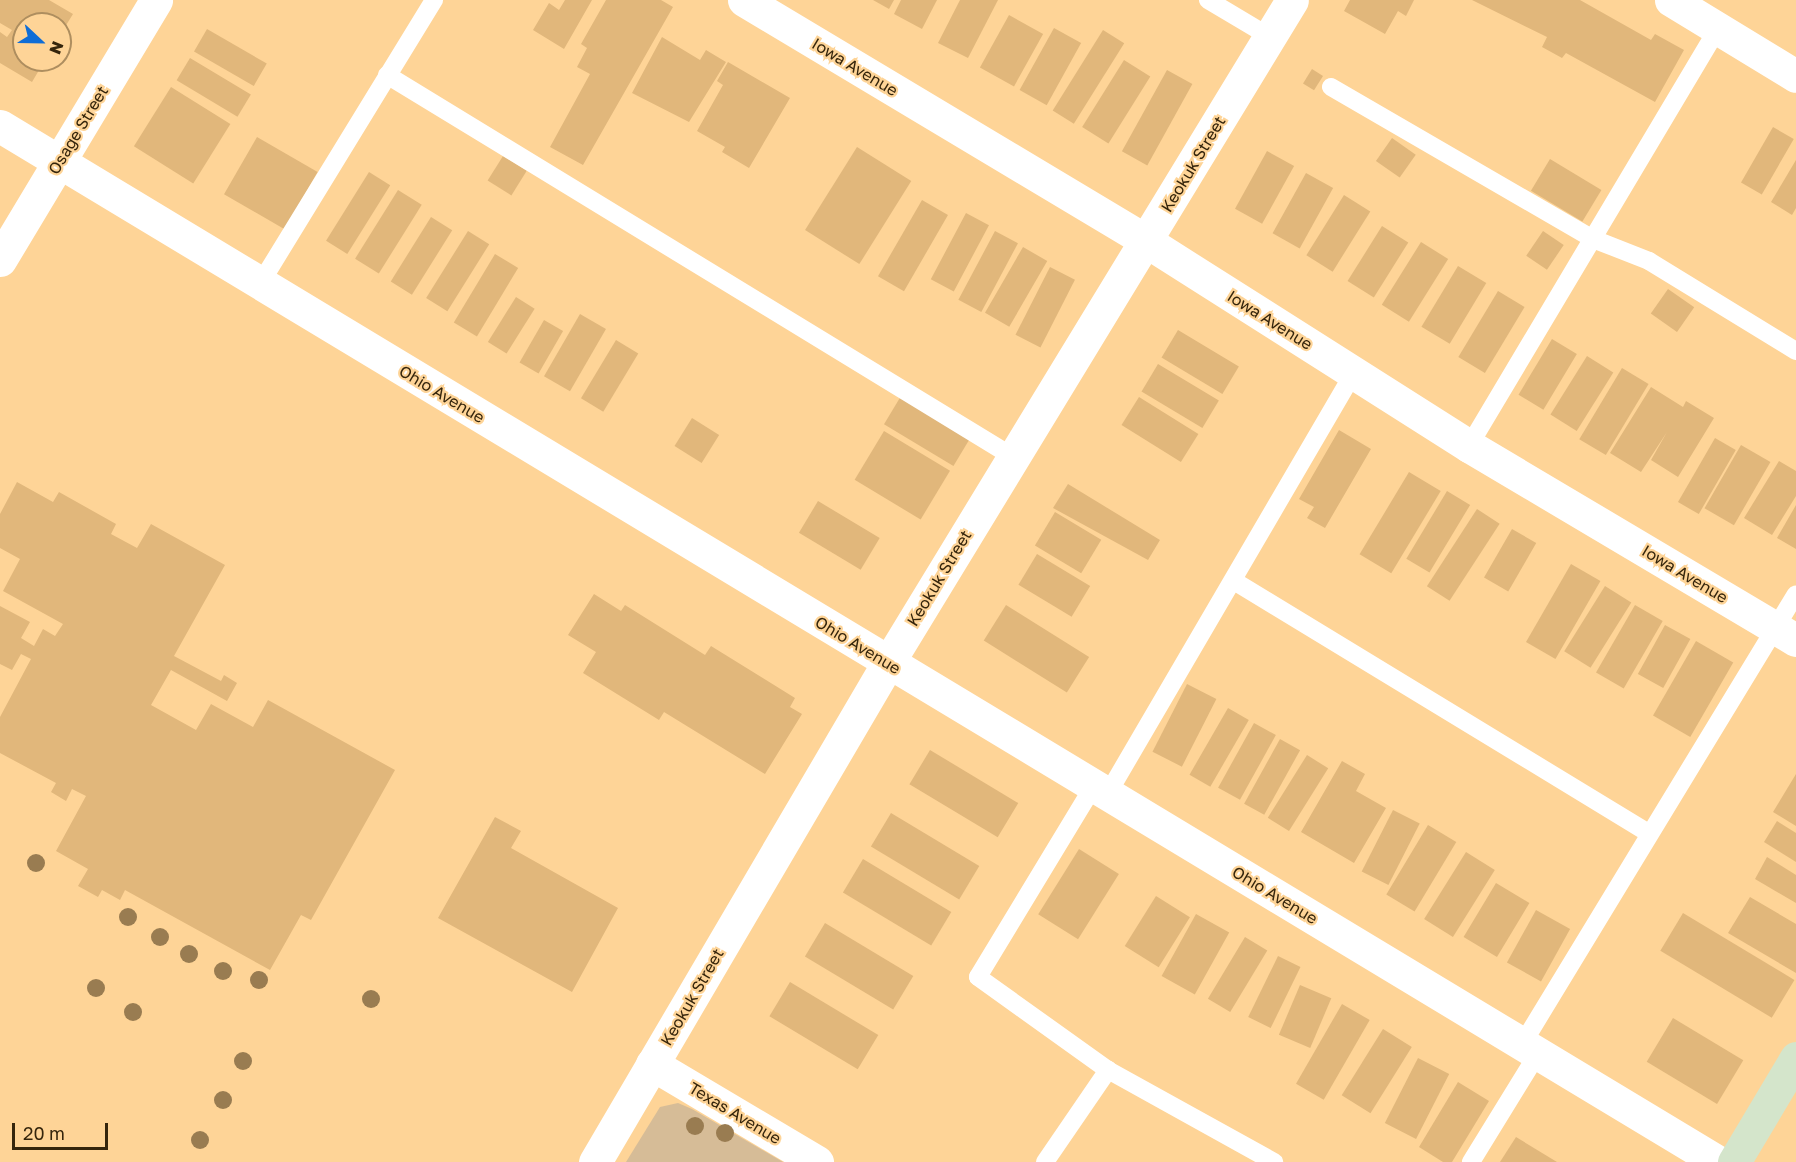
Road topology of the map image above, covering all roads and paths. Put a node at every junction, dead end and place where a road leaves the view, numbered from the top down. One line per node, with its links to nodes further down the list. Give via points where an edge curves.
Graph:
1 (156, 0): 13 (street, Osage Street)
2 (434, 0): 9 (lane)
3 (744, 0): 15 (street, Iowa Avenue)
4 (1208, 0): 8 (lane)
5 (1293, 0): 8 (street, Keokuk Street)
6 (1671, 0): 7 (street)
7 (1718, 28): 10 (street); 14 (lane)
8 (1270, 37): 15 (street, Keokuk Street)
9 (387, 75): 17 (lane); 21 (lane)
10 (1796, 76)
11 (1331, 87): 14 (lane)
12 (0, 126): 13 (street, Ohio Avenue)
13 (59, 161): 16 (street, Osage Street); 17 (street, Ohio Avenue)
14 (1593, 239): 18 (lane, via 1649,261); 20 (lane)
15 (1146, 241): 19 (street, Iowa Avenue); 21 (street, Keokuk Street)
16 (0, 260)
17 (260, 284): 25 (street, Ohio Avenue)
18 (1796, 351)
19 (1354, 373): 20 (street, Iowa Avenue); 22 (lane)
20 (1469, 446): 24 (street, Iowa Avenue)
21 (1013, 457): 25 (street, Keokuk Street)
22 (1234, 581): 26 (lane); 27 (lane)
23 (1796, 594): 24 (lane)
24 (1786, 634): 27 (lane)
25 (888, 663): 26 (street, Ohio Avenue); 30 (street, Keokuk Street)
26 (1100, 791): 28 (street, Ohio Avenue); 31 (lane, via 978,977)
27 (1648, 832): 28 (lane)
28 (1531, 1048): 36 (lane); 37 (street, Ohio Avenue)
29 (1796, 1058): 38 (main road)
30 (652, 1064): 32 (street, Keokuk Street); 33 (street, Texas Avenue)
31 (1108, 1070): 34 (lane); 35 (lane)
32 (595, 1162)
33 (817, 1162)
34 (1045, 1162)
35 (1274, 1162)
36 (1471, 1162)
37 (1718, 1162)
38 (1734, 1162)

